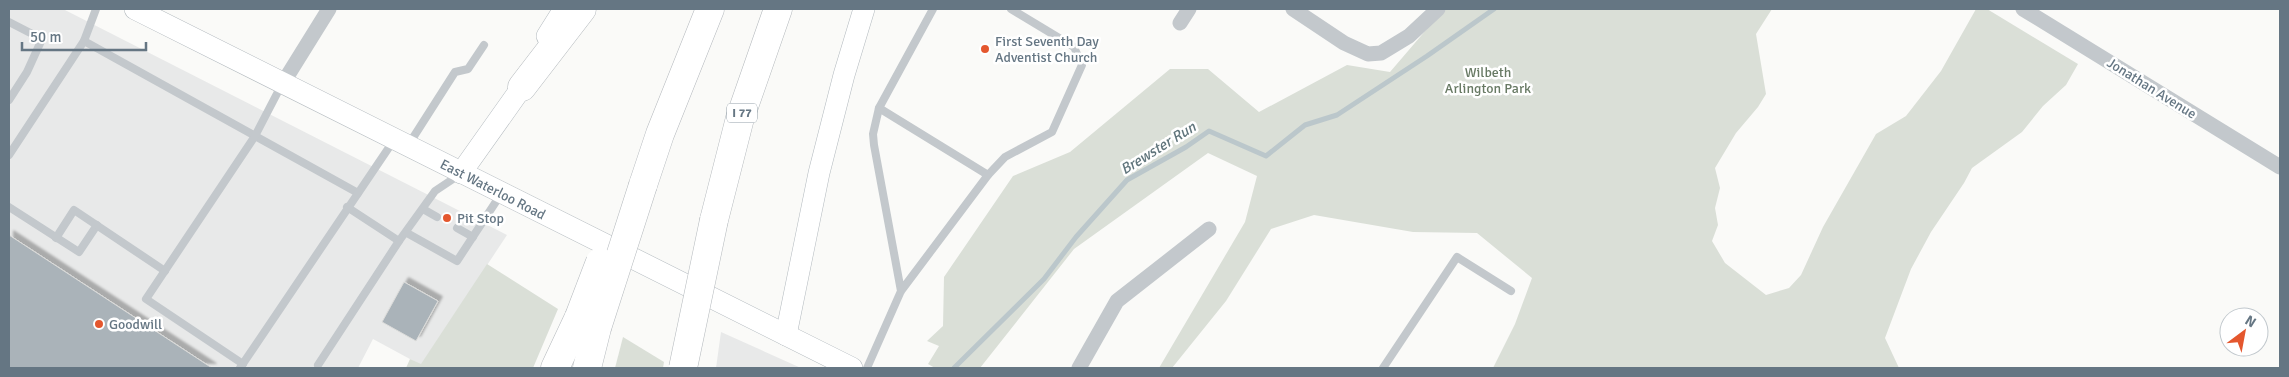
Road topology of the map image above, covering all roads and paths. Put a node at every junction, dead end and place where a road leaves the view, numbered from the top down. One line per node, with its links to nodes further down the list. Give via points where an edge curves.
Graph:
1 (96, 9): 17 (lane)
2 (135, 9): 19 (main road, East Waterloo Road)
3 (329, 9): 19 (street)
4 (564, 9): 20 (main road)
5 (582, 9): 20 (highway)
6 (710, 9): 45 (highway, bridge, via 638,182)
7 (778, 9): 51 (highway, I 77, bridge, via 740,118 714,220)
8 (864, 9): 46 (main road, via 819,173)
9 (933, 9): 22 (lane)
10 (1011, 9): 28 (lane, via 1074,47 1082,65 1052,132 1005,157)
11 (1189, 9): 16 (street)
12 (1293, 9): 13 (street, via 1344,44 1368,54 1381,53 1409,36)
13 (1438, 9)
14 (2023, 9): 26 (street, Jonathan Avenue)
15 (9, 22): 21 (lane, via 42,39 27,72)
16 (1180, 23)
17 (84, 41): 23 (lane); 25 (lane)
18 (484, 45): 24 (lane, via 468,69 455,72)
19 (283, 83): 23 (lane); 24 (main road, East Waterloo Road)
20 (522, 87): 27 (main road)
21 (9, 100)
22 (879, 108): 28 (lane); 43 (lane, via 874,145)
23 (255, 136): 29 (lane); 42 (lane)
24 (401, 143): 27 (main road, East Waterloo Road); 29 (lane)
25 (9, 155)
26 (2280, 167)
27 (461, 174): 30 (main road, East Waterloo Road); 33 (lane, via 436,191)
28 (988, 175): 43 (lane)
29 (358, 193): 32 (lane)
30 (501, 194): 39 (lane); 46 (main road, East Waterloo Road)
31 (9, 207): 40 (lane)
32 (347, 208): 41 (lane); 48 (lane)
33 (423, 209): 34 (lane); 38 (lane)
34 (437, 217)
35 (97, 225): 40 (lane, via 79,252); 40 (lane, via 74,210); 42 (lane)
36 (457, 228): 39 (lane)
37 (1209, 229): 54 (street, via 1117,302)
38 (407, 233): 39 (lane, via 457,261); 41 (lane)
39 (473, 237)
40 (56, 238)
41 (399, 241): 47 (lane)
42 (165, 271): 48 (lane, via 146,298)
43 (901, 291): 53 (lane)
44 (1512, 291): 55 (lane, via 1457,257)
45 (588, 323): 49 (highway); 50 (highway)
46 (786, 335): 52 (main road, East Waterloo Road)
47 (318, 365)
48 (241, 366)
49 (555, 368)
50 (587, 368)
51 (684, 368)
52 (852, 368)
53 (867, 368)
54 (1079, 368)
55 (1384, 368)

